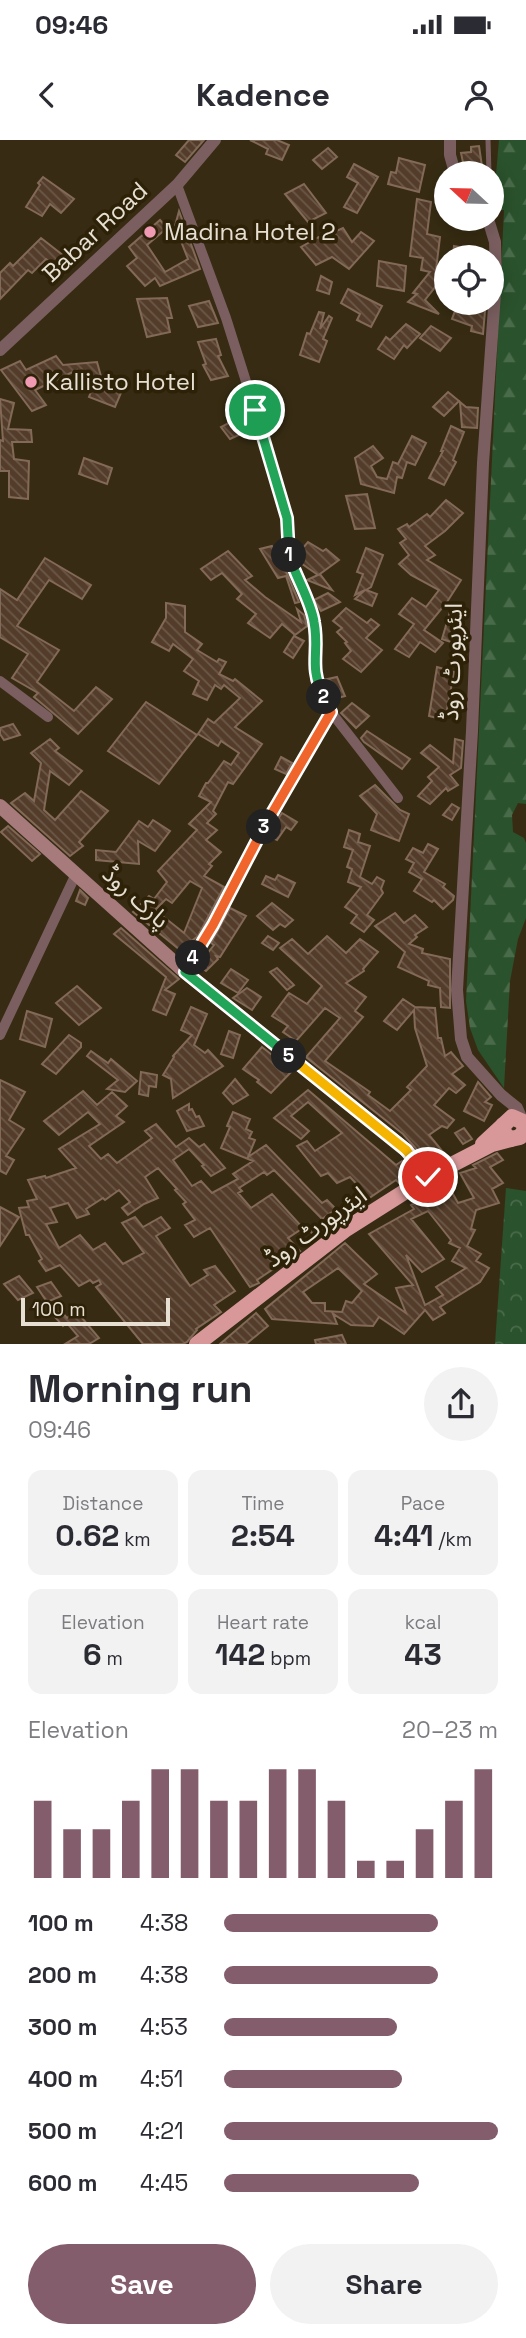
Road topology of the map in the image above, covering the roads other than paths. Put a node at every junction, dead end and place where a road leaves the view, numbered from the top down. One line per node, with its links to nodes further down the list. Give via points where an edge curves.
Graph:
1 (215, 140): 6 (street, Babar Road)
2 (450, 140): 4 (street)
3 (488, 140): 5 (lane)
4 (452, 161)
5 (489, 161)
6 (177, 185): 8 (street, Babar Road); 10 (street, via 226,318 284,502 287,551 314,619 316,680)
7 (492, 231): 17 (street, ایئرپورٹ روڈ, via 496,279 457,990 467,1057)
8 (0, 350)
9 (0, 681): 11 (street)
10 (331, 712): 12 (street); 15 (street)
11 (48, 717)
12 (398, 798)
13 (3, 808): 14 (main road, پارک روڈ)
14 (76, 874): 15 (main road, پارک روڈ); 16 (street)
15 (185, 972): 19 (main road, پارک روڈ, via 407,1150)
16 (0, 1035)
17 (501, 1095): 18 (street); 18 (street, ایئرپورٹ روڈ, via 517,1108)
18 (518, 1130): 19 (highway, ایئرپورٹ روڈ)
19 (428, 1177): 20 (highway, ایئرپورٹ روڈ, via 346,1229)
20 (197, 1344)

